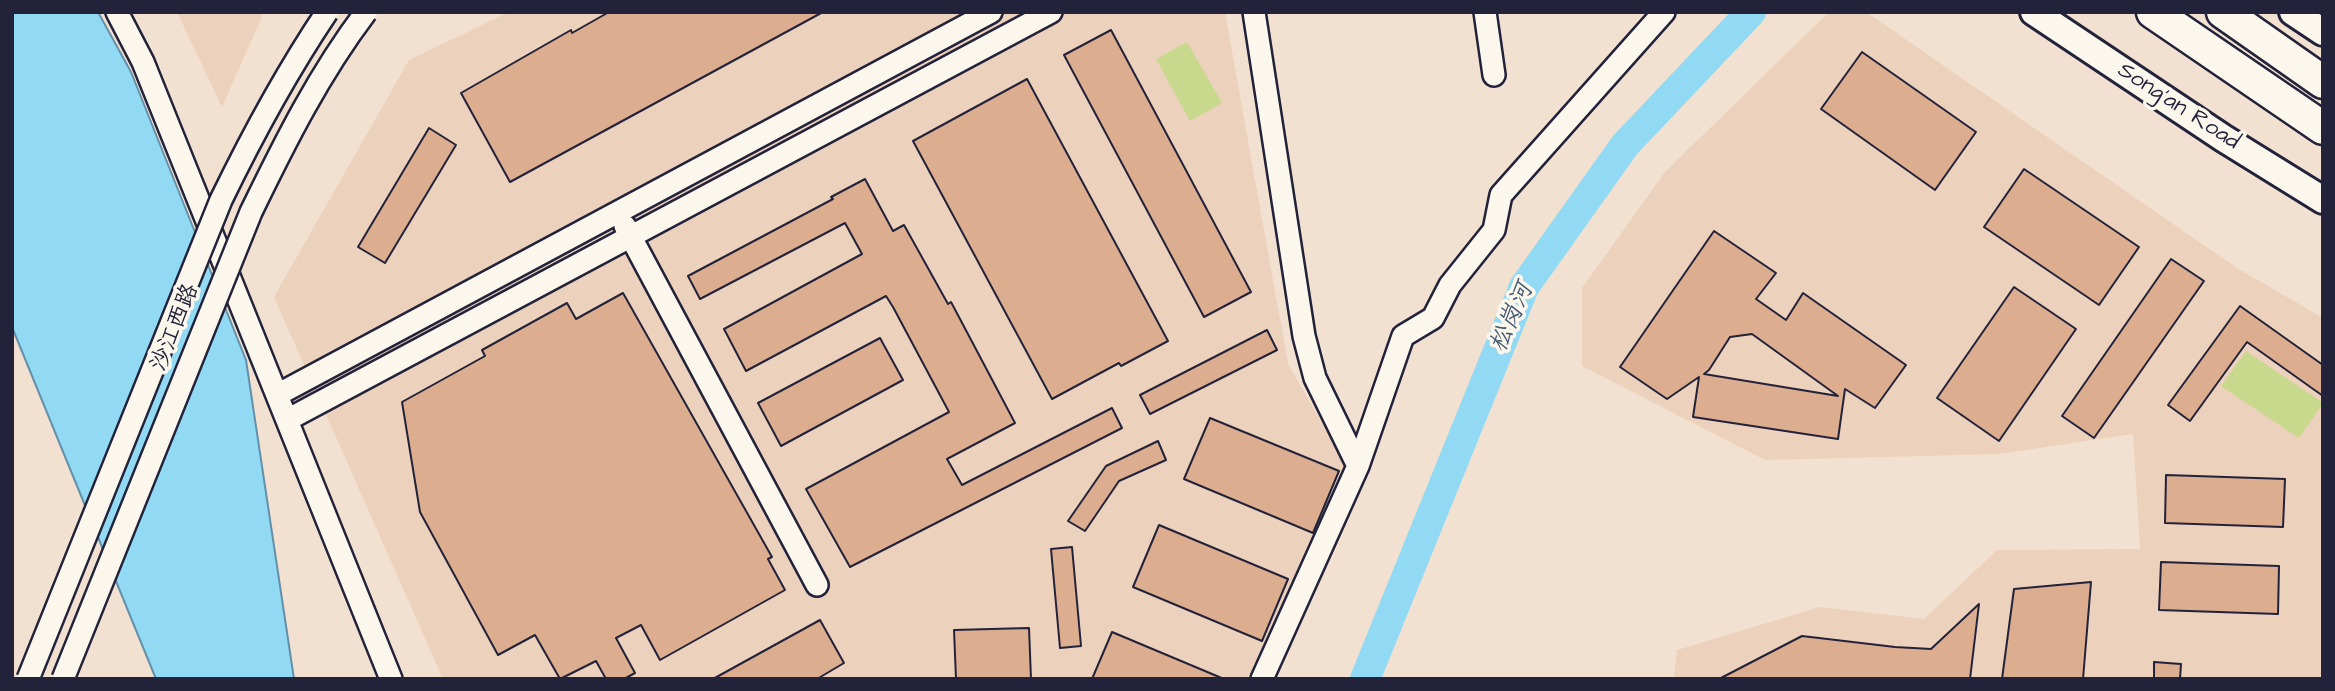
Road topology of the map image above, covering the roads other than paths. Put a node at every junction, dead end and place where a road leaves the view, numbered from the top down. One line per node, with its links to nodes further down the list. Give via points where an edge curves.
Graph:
1 (117, 12): 20 (street, via 143,62)
2 (327, 12): 24 (street, 沙江西路, bridge, via 253,132 221,200)
3 (366, 12): 25 (street, 沙江西路, bridge, via 317,83 251,212)
4 (991, 12): 18 (street)
5 (1051, 12): 19 (street)
6 (1254, 12): 22 (street, via 1304,335 1315,379)
7 (1485, 12): 14 (street)
8 (1664, 12): 22 (street, via 1501,195 1494,230 1450,285 1433,318 1403,336)
9 (2034, 12): 17 (main road, Song'an Road)
10 (2153, 12): 16 (highway)
11 (2223, 12): 15 (highway)
12 (2293, 12): 13 (main road)
13 (2323, 32)
14 (1494, 75)
15 (2323, 82)
16 (2323, 128)
17 (2323, 200)
18 (618, 212): 19 (street); 20 (street)
19 (631, 236): 21 (street); 23 (street)
20 (277, 395): 21 (street)
21 (287, 420): 26 (street)
22 (1358, 466): 27 (street)
23 (817, 585)
24 (28, 679)
25 (64, 679)
26 (391, 679)
27 (1262, 679)

